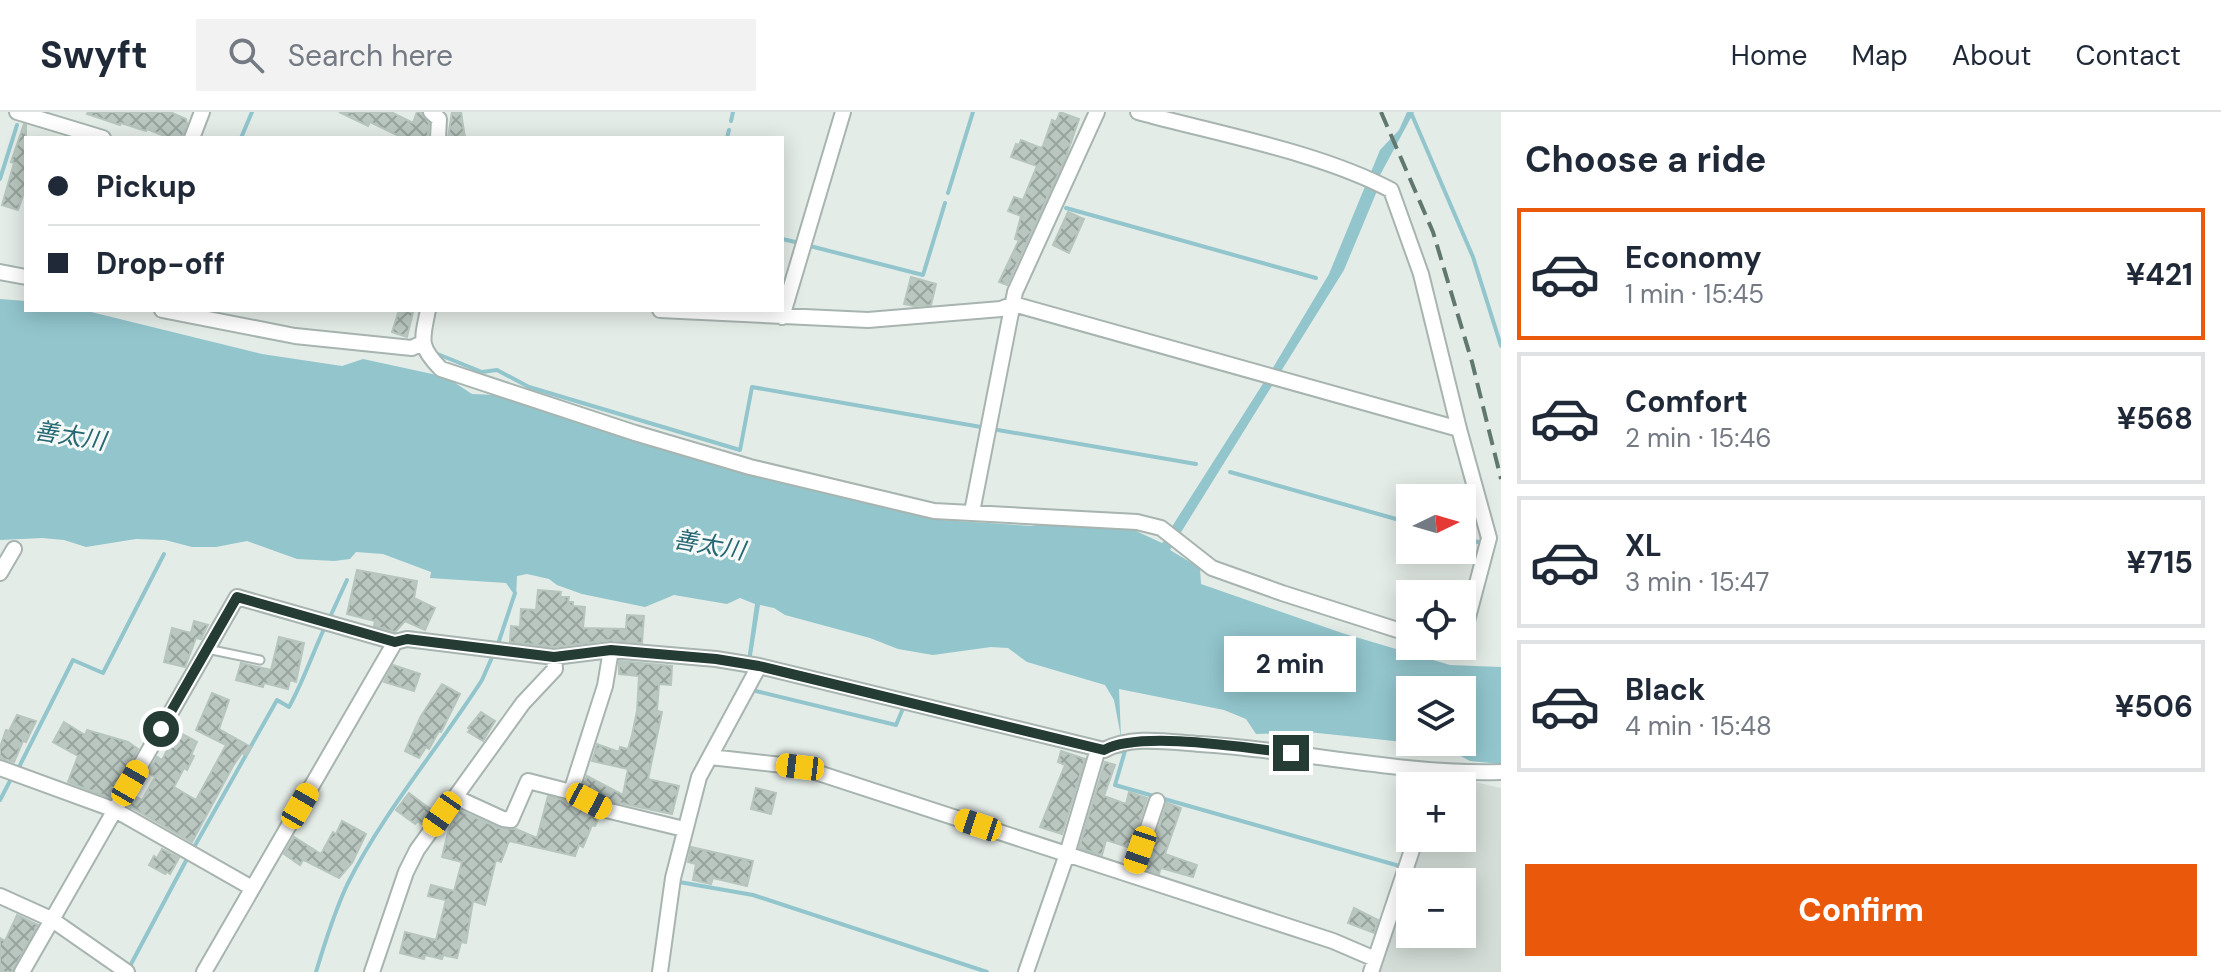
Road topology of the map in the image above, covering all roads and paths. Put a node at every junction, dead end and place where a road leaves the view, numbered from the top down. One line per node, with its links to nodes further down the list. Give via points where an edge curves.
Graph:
1 (17, 112): 7 (street)
2 (202, 112): 9 (street)
3 (431, 112): 10 (street, via 439,119)
4 (843, 112): 14 (street)
5 (1097, 112): 13 (street)
6 (1138, 112): 21 (street, via 1362,175 1391,190 1421,274)
7 (65, 132): 8 (street)
8 (90, 136)
9 (193, 136)
10 (438, 136)
11 (0, 272): 12 (street)
12 (24, 277)
13 (1013, 304): 19 (street, via 929,317); 21 (street); 22 (street)
14 (784, 310)
15 (428, 312): 20 (street)
16 (695, 312): 19 (street)
17 (783, 312): 19 (street)
18 (199, 313): 20 (street, via 295,336 412,348)
19 (782, 317)
20 (422, 343): 22 (street, via 441,369 635,433 934,511)
21 (1459, 429): 25 (street, via 1489,538)
22 (972, 512): 26 (street, via 1161,528 1212,568)
23 (14, 549): 24 (street)
24 (0, 573)
25 (1476, 587)
26 (1396, 630)
27 (395, 642): 28 (street, via 237,597); 30 (street, via 407,639); 46 (street)
28 (207, 649): 31 (lane); 41 (street)
29 (611, 650): 30 (street); 32 (street); 38 (street, via 602,699)
30 (554, 657): 39 (street, via 555,669 523,703)
31 (260, 660)
32 (759, 666): 33 (street); 34 (street)
33 (1098, 749): 36 (street, via 1162,741); 44 (street)
34 (710, 757): 42 (street); 44 (street, via 800,767)
35 (0, 768): 41 (street)
36 (1438, 770): 37 (street)
37 (1501, 772)
38 (571, 792): 39 (street, via 528,781 511,820); 42 (street, via 606,810)
39 (455, 797): 53 (street, via 406,872)
40 (1157, 801): 45 (street)
41 (115, 810): 46 (street); 48 (street)
42 (684, 829): 54 (street)
43 (1411, 852): 49 (street)
44 (1067, 854): 45 (street); 55 (street)
45 (1132, 875): 49 (street, via 1333,941)
46 (252, 888): 52 (street)
47 (0, 896): 48 (street)
48 (51, 919): 50 (street); 51 (street)
49 (1373, 966)
50 (22, 972)
51 (127, 972)
52 (204, 972)
53 (372, 972)
54 (660, 972)
55 (1026, 972)

